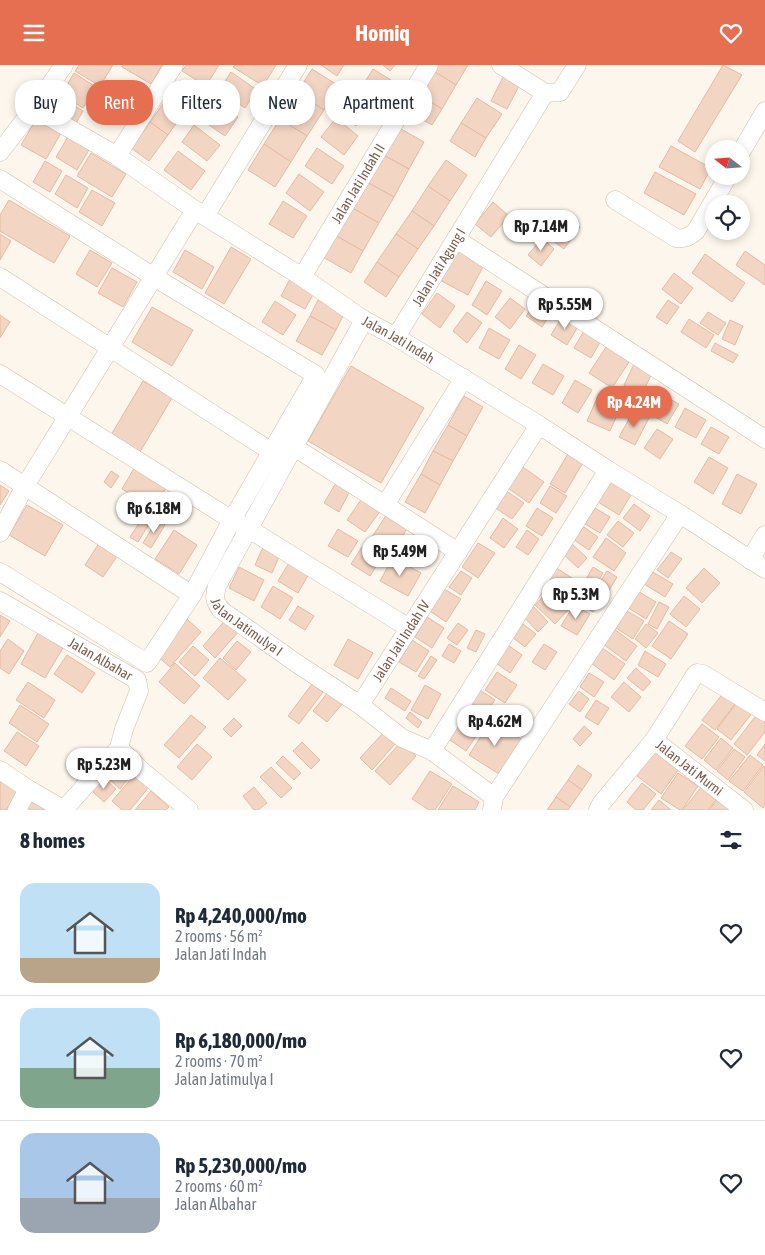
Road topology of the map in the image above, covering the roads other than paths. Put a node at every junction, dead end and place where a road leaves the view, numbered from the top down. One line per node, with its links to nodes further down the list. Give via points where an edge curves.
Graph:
1 (64, 65): 7 (street)
2 (174, 65): 14 (street)
3 (298, 65): 18 (street)
4 (429, 65): 22 (street, Jalan Jati Indah II)
5 (500, 65): 8 (street)
6 (577, 65): 8 (street, via 560,92)
7 (54, 80)
8 (545, 93): 19 (street, Jalan Jati Agung I)
9 (765, 111): 12 (street)
10 (21, 125): 13 (street)
11 (63, 125): 14 (street, Jalan Jati Indah)
12 (748, 140)
13 (0, 152)
14 (117, 156): 18 (street, Jalan Jati Indah)
15 (0, 179): 21 (street)
16 (723, 185): 17 (street, via 696,231 683,239 676,238)
17 (615, 200)
18 (200, 213): 21 (street); 22 (street, Jalan Jati Indah)
19 (456, 239): 24 (street, Jalan Jati Agung I); 30 (street)
20 (0, 277): 25 (street)
21 (154, 277): 25 (street); 32 (street, via 316,375)
22 (302, 277): 23 (street, Jalan Jati Indah)
23 (364, 320): 24 (street, Jalan Jati Indah); 31 (street, Jalan Jatimulya I)
24 (396, 337): 27 (street, Jalan Jati Indah)
25 (110, 348): 28 (street); 32 (street)
26 (0, 374): 28 (street)
27 (464, 378): 29 (street, Jalan Jati Indah); 36 (street)
28 (68, 417): 35 (street); 38 (street)
29 (539, 425): 34 (street, Jalan Jati Indah); 42 (street, Jalan Jati Indah IV)
30 (765, 439)
31 (294, 447): 36 (street); 39 (street, Jalan Jatimulya I)
32 (272, 452): 38 (street)
33 (0, 470): 35 (street)
34 (608, 470): 37 (street, Jalan Jati Indah); 52 (street)
35 (25, 485): 40 (street); 45 (street)
36 (385, 505): 42 (street)
37 (680, 514): 43 (street, Jalan Jati Indah); 55 (street)
38 (232, 520): 39 (street); 45 (street)
39 (249, 529): 47 (street); 48 (street, Jalan Jatimulya I, via 217,586 214,596 221,610)
40 (0, 533)
41 (765, 535): 43 (street)
42 (458, 552): 47 (street, Jalan Jati Indah IV)
43 (758, 565)
44 (0, 572): 45 (street, via 147,663)
45 (192, 595)
46 (0, 601): 51 (street, Jalan Albahar, via 137,680 139,691)
47 (410, 628): 48 (street, Jalan Jati Indah IV)
48 (360, 705): 52 (street, Jalan Jatimulya I, via 402,738)
49 (765, 712): 50 (street, via 700,673 695,675)
50 (654, 740): 56 (street, Jalan Jati Murni); 59 (street, Jalan Jati Murni)
51 (119, 748): 54 (street, via 65,807 59,807); 58 (street)
52 (432, 751): 55 (street, Jalan Jatimulya I)
53 (0, 770): 54 (street)
54 (28, 789): 57 (street)
55 (493, 804)
56 (602, 808)
57 (17, 810)
58 (189, 810)
59 (744, 810)

